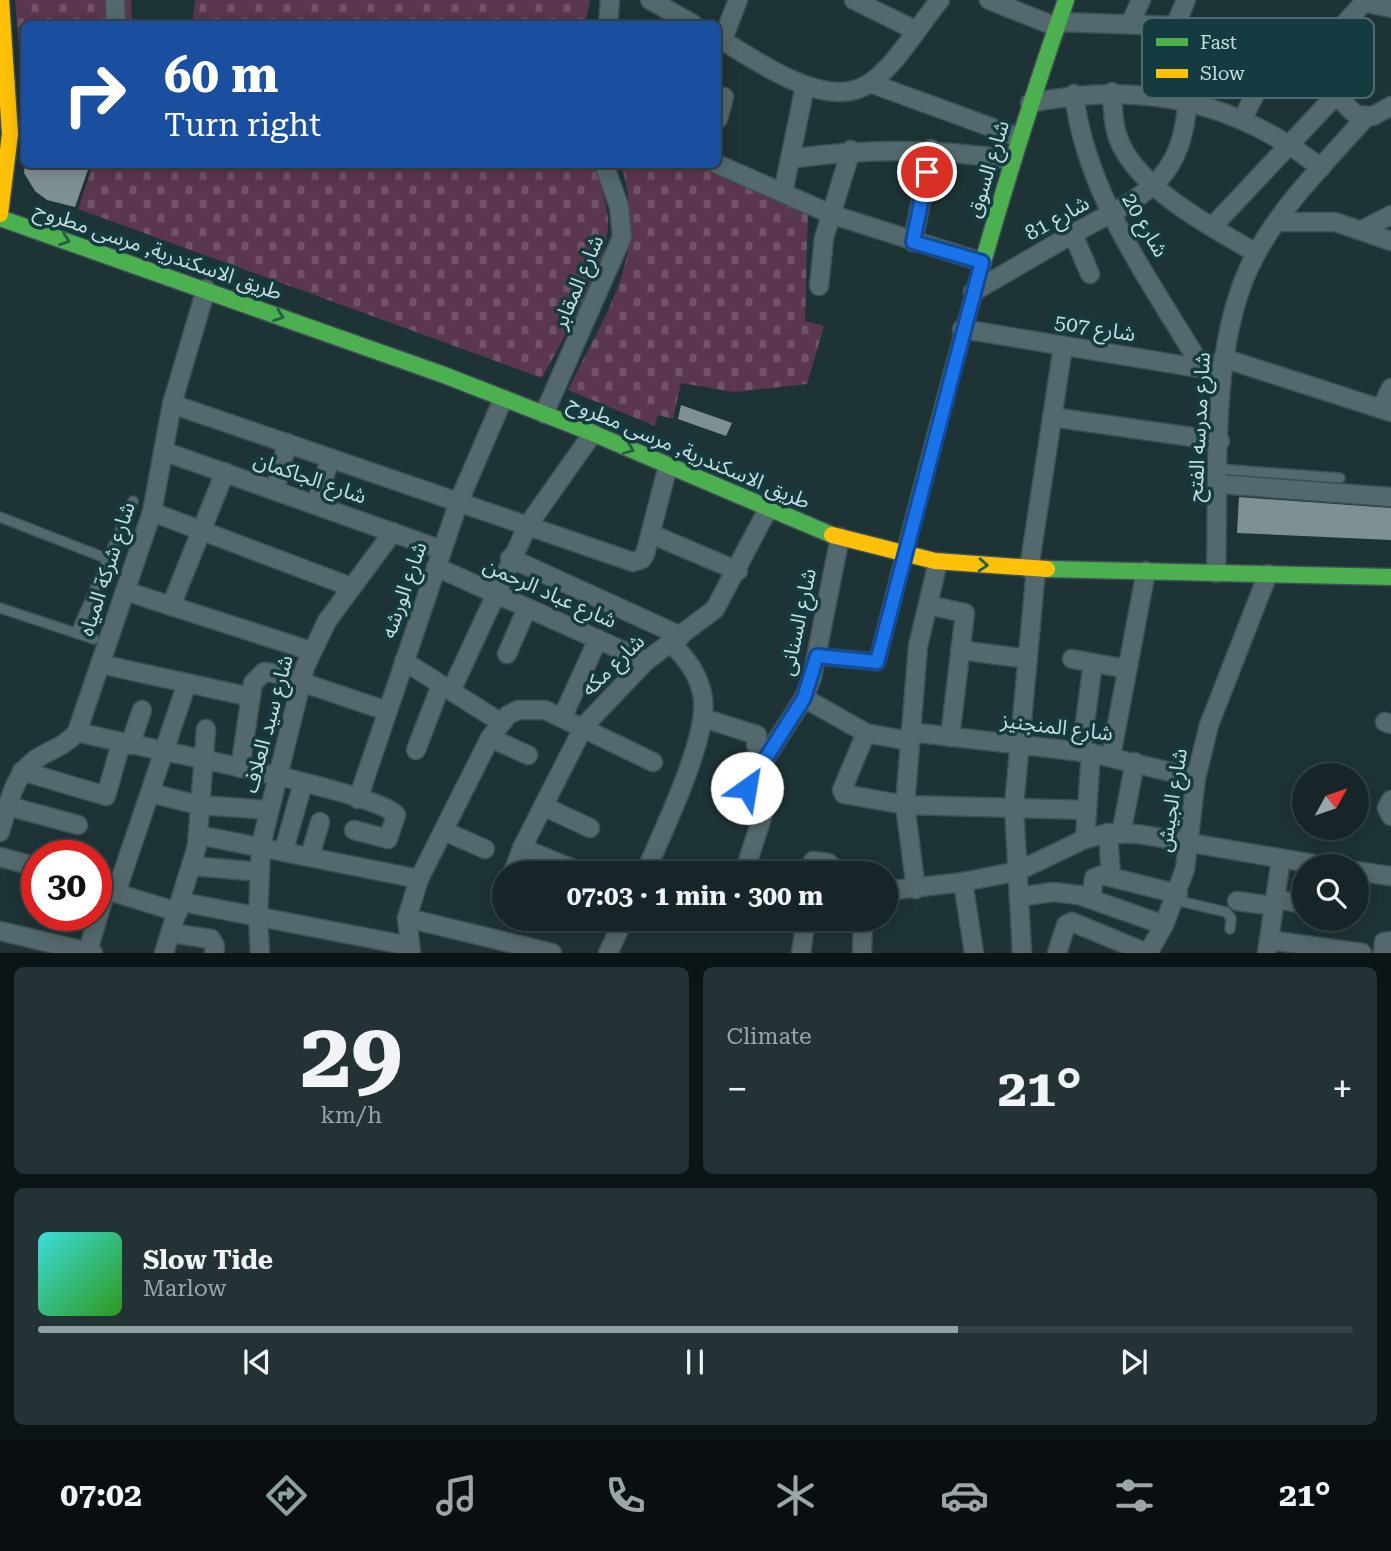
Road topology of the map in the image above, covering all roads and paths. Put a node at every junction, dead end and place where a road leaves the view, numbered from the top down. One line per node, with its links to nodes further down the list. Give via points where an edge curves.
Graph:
1 (1, 0): 26 (main road)
2 (115, 0): 16 (street)
3 (610, 0): 17 (street)
4 (650, 0): 18 (street)
5 (738, 0): 23 (street)
6 (854, 0): 22 (street)
7 (940, 0): 22 (street)
8 (989, 0): 20 (street)
9 (1066, 0): 20 (main road, شارع السوق)
10 (1141, 0): 19 (street)
11 (1186, 0): 14 (street)
12 (1365, 1): 13 (street); 15 (street)
13 (1391, 8)
14 (1178, 18)
15 (1350, 18)
16 (116, 21)
17 (608, 21)
18 (688, 21)
19 (1130, 24): 20 (street); 21 (street)
20 (1058, 25): 36 (main road, شارع السوق)
21 (1142, 25)
22 (915, 30): 25 (street)
23 (721, 37)
24 (721, 40): 27 (street)
25 (870, 83): 27 (street, via 838,93); 42 (street)
26 (16, 85): 56 (main road)
27 (805, 86): 46 (street)
28 (1112, 92): 29 (street); 30 (street); 51 (street, via 1113,119 1121,145)
29 (1074, 94): 36 (street); 53 (street, شارع 20, via 1086,157)
30 (1142, 94)
31 (724, 97): 39 (street)
32 (1164, 98): 37 (street)
33 (1253, 98): 41 (street)
34 (1333, 98): 43 (street)
35 (1339, 98): 40 (street, via 1348,110)
36 (1030, 103): 42 (main road, شارع السوق)
37 (1187, 103): 41 (street); 51 (street, شارع 81, via 1180,149)
38 (1391, 106): 40 (street)
39 (721, 108)
40 (1366, 117): 50 (street, شارع مدرسه الفتح)
41 (1243, 118): 43 (street)
42 (1018, 137): 47 (main road, شارع السوق)
43 (1292, 145): 50 (street); 58 (street)
44 (931, 149): 45 (street); 47 (street); 62 (street)
45 (851, 150): 46 (street); 54 (street)
46 (790, 159): 52 (street)
47 (1011, 160): 64 (main road, شارع السوق)
48 (721, 165): 52 (street)
49 (605, 168): 77 (street, شارع المقابر, via 619,205 622,237)
50 (1321, 168): 57 (street, شارع مدرسه الفتح)
51 (1155, 186): 53 (street, شارع 81); 58 (street)
52 (783, 193): 54 (street)
53 (1112, 214): 60 (street, شارع 81); 72 (street, شارع 20)
54 (833, 215): 62 (street); 66 (street, via 824,238)
55 (1391, 215): 59 (street)
56 (0, 216): 67 (main road, طريق الاسكندرية, مرسى مطروح, one-way to 67)
57 (1277, 222): 59 (street, via 1335,222); 63 (street, شارع مدرسه الفتح)
58 (1212, 227): 63 (street)
59 (1364, 229): 61 (street)
60 (1073, 234): 65 (street); 68 (street, شارع 81)
61 (1391, 241)
62 (913, 242): 64 (street)
63 (1256, 253): 71 (street, شارع مدرسه الفتح, via 1232,314)
64 (982, 262): 68 (main road, شارع السوق)
65 (1090, 274)
66 (819, 286)
67 (206, 289): 74 (main road, طريق الاسكندرية, مرسى مطروح, one-way to 74); 75 (street, شارع شركة المياه)
68 (973, 292): 69 (main road, شارع السوق)
69 (962, 329): 70 (street, شارع 507); 101 (main road, شارع السوق)
70 (1063, 346): 72 (street, شارع 507); 78 (street)
71 (1222, 365): 72 (street, شارع 507); 76 (street, شارع 507); 80 (street, شارع مدرسه الفتح)
72 (1202, 368)
73 (1391, 388): 76 (street)
74 (503, 399): 77 (main road, طريق الاسكندرية, مرسى مطروح); 90 (street, شارع الورشه)
75 (172, 404): 81 (street); 82 (street, شارع شركة المياه)
76 (1386, 411)
77 (544, 414): 79 (main road, طريق الاسكندرية, مرسى مطروح)
78 (1052, 417): 80 (street); 106 (street)
79 (593, 433): 84 (main road, طريق الاسكندرية, مرسى مطروح, one-way to 84); 96 (street)
80 (1220, 441): 86 (street, شارع مدرسه الفتح)
81 (287, 443): 83 (street); 88 (street)
82 (163, 451): 85 (street, شارع الجاكمان); 94 (street, شارع شركة المياه)
83 (330, 458): 90 (street); 92 (street)
84 (668, 466): 93 (main road, طريق الاسكندرية, مرسى مطروح); 99 (street)
85 (225, 472): 88 (street, شارع الجاكمان); 97 (street)
86 (1219, 477): 87 (lane); 89 (street); 109 (street, شارع مدرسه الفتح)
87 (1340, 478)
88 (275, 490): 92 (street, شارع الجاكمان)
89 (1391, 497)
90 (459, 501): 96 (street); 102 (street, شارع الورشه)
91 (132, 502): 104 (lane)
92 (316, 505): 98 (street, شارع الجاكمان)
93 (768, 509): 100 (main road, طريق الاسكندرية, مرسى مطروح); 107 (street, شارع مكه)
94 (152, 512): 97 (street); 113 (street, شارع شركة المياه)
95 (0, 517): 104 (lane)
96 (528, 525): 99 (street, via 633,562 642,559); 103 (street)
97 (202, 530): 112 (street); 116 (street)
98 (393, 532): 102 (street, شارع الجاكمان); 112 (street, شارع سيد العلاف)
99 (651, 534): 107 (street)
100 (840, 537): 101 (main road, طريق الاسكندرية, مرسى مطروح); 126 (street, شارع السنانى)
101 (905, 556): 105 (main road, طريق الاسكندرية, مرسى مطروح); 126 (main road, شارع السوق, via 876,663)
102 (439, 558): 114 (street, شارع عباد الرحمن); 129 (street, شارع الورشه)
103 (510, 558): 114 (street); 122 (street)
104 (108, 559): 119 (lane)
105 (938, 562): 106 (main road, طريق الاسكندرية, مرسى مطروح, one-way to 106); 115 (street)
106 (1033, 569): 108 (main road, طريق الاسكندرية, مرسى مطروح); 127 (street)
107 (738, 571): 122 (street, شارع مكه, via 715,609)
108 (1146, 571): 109 (main road, طريق الاسكندرية, مرسى مطروح); 133 (street)
109 (1216, 573): 110 (main road, طريق الاسكندرية, مرسى مطروح)
110 (1268, 574): 111 (main road, طريق الاسكندرية, مرسى مطروح); 164 (street, شارع الجيش, via 1209,724)
111 (1391, 577)
112 (351, 587): 124 (street, شارع سيد العلاف)
113 (125, 591): 116 (street); 132 (street, شارع شركة المياه)
114 (494, 593): 118 (street, شارع عباد الرحمن); 136 (street)
115 (928, 605): 123 (street, via 964,612); 148 (street, via 918,646)
116 (171, 606): 124 (street)
117 (0, 608): 119 (lane)
118 (527, 608): 121 (street, شارع عباد الرحمن); 125 (street)
119 (76, 633): 120 (lane)
120 (94, 639)
121 (598, 639): 130 (street, شارع عباد الرحمن); 141 (street)
122 (676, 640): 130 (street, شارع مكه); 142 (street, via 700,684)
123 (960, 650): 127 (street); 149 (street)
124 (311, 651): 135 (street, شارع سيد العلاف)
125 (507, 654)
126 (817, 656): 138 (street, شارع السنانى)
127 (1028, 659): 151 (street)
128 (1072, 659): 131 (street)
129 (404, 661): 136 (street); 140 (street, شارع الورشه)
130 (646, 661): 143 (street, شارع مكه)
131 (1093, 663): 133 (street); 154 (street)
132 (100, 664): 134 (street); 146 (street, شارع شركة المياه)
133 (1127, 668): 157 (street)
134 (187, 683): 137 (street); 155 (street)
135 (303, 683): 137 (street, via 264,672 253,683); 140 (street); 163 (street, شارع سيد العلاف)
136 (446, 688): 145 (street); 153 (street)
137 (251, 697): 161 (street)
138 (804, 698): 147 (street, شارع المنجنيز); 152 (street, شارع السنانى)
139 (142, 710): 150 (street)
140 (387, 711): 167 (street, شارع الورشه)
141 (562, 716): 143 (street); 145 (street, via 518,710)
142 (703, 718): 152 (street, via 757,735 756,745); 196 (street)
143 (584, 726): 159 (street); 171 (street, شارع مكه)
144 (206, 729): 158 (street)
145 (495, 730): 156 (street); 181 (street)
146 (77, 732): 150 (street); 162 (street)
147 (866, 733): 148 (street, شارع المنجنيز); 172 (street, via 844,794)
148 (910, 737): 149 (street, شارع المنجنيز); 172 (street)
149 (950, 737): 151 (street, شارع المنجنيز)
150 (125, 744): 155 (street); 162 (street, via 106,796)
151 (1020, 745): 154 (street, شارع المنجنيز); 173 (street)
152 (772, 749): 197 (street, شارع السنانى, via 748,786 768,799)
153 (415, 750)
154 (1086, 752): 157 (street, شارع المنجنيز); 175 (street)
155 (163, 753): 158 (street); 166 (street)
156 (528, 755)
157 (1111, 756): 160 (street, شارع المنجنيز)
158 (203, 760): 161 (street); 169 (street)
159 (653, 762)
160 (1135, 762): 164 (street, شارع المنجنيز); 183 (street)
161 (240, 768): 163 (street)
162 (22, 771): 170 (street)
163 (277, 776): 165 (street); 174 (street, شارع سيد العلاف)
164 (1196, 778): 186 (street, شارع الجيش)
165 (303, 783): 167 (street); 190 (street)
166 (150, 793): 169 (street); 206 (street)
167 (358, 799): 180 (street, via 393,811 397,817 388,839)
168 (1391, 800): 176 (street, via 1387,808)
169 (199, 805): 174 (street); 184 (street)
170 (8, 806): 178 (street); 182 (street)
171 (543, 806): 179 (street); 188 (street, شارع مكه)
172 (905, 806): 173 (street); 209 (street)
173 (1014, 806): 175 (street); 201 (street)
174 (269, 810): 187 (street, شارع سيد العلاف)
175 (1087, 810): 185 (street)
176 (1391, 816)
177 (320, 822): 191 (street)
178 (78, 825)
179 (590, 828)
180 (354, 830)
181 (444, 831): 189 (street); 207 (street)
182 (0, 832)
183 (1114, 833): 185 (street); 186 (street); 204 (street)
184 (198, 835): 187 (street); 200 (street)
185 (1085, 839): 201 (street)
186 (1189, 844): 193 (street); 213 (street, شارع الجيش)
187 (261, 845): 190 (street); 202 (street, شارع سيد العلاف)
188 (522, 848): 194 (street, شارع مكه); 195 (street)
189 (485, 849)
190 (284, 850): 191 (street)
191 (310, 856): 207 (street)
192 (0, 857): 199 (street)
193 (1282, 859): 198 (street); 216 (street)
194 (517, 861)
195 (554, 861)
196 (650, 861)
197 (748, 861)
198 (1292, 861)
199 (21, 863)
200 (193, 866): 202 (street); 218 (street)
201 (1017, 871): 208 (street); 212 (street)
202 (260, 872): 219 (street, شارع سيد العلاف)
203 (1369, 873): 205 (street)
204 (1111, 876): 213 (street); 214 (street, via 1094,878)
205 (1391, 876)
206 (112, 877)
207 (419, 879): 220 (street)
208 (963, 883): 209 (street); 243 (street)
209 (916, 889): 210 (street)
210 (898, 890)
211 (112, 891): 218 (street)
212 (1019, 897): 214 (street, via 1053,892); 244 (street)
213 (1176, 897): 221 (street, شارع الجيش); 222 (lane, via 1226,912)
214 (1091, 899): 221 (street)
215 (1237, 901): 216 (street)
216 (1275, 902): 217 (street); 232 (street)
217 (1292, 903)
218 (180, 907): 219 (street); 228 (street)
219 (258, 917): 230 (street); 239 (street, شارع سيد العلاف)
220 (407, 918): 233 (street); 240 (street)
221 (1164, 925): 234 (street, شارع الجيش)
222 (1230, 929)
223 (95, 931): 235 (street)
224 (619, 931): 236 (street)
225 (805, 931): 241 (street)
226 (863, 931): 242 (street)
227 (0, 932): 231 (street)
228 (171, 933): 237 (street); 238 (street, via 211,939)
229 (1391, 941): 247 (street, via 1384,942)
230 (366, 945): 233 (street)
231 (36, 946): 235 (street)
232 (1268, 946): 246 (street)
233 (411, 949)
234 (1153, 951): 245 (street, via 1072,922 1066,925)
235 (90, 952)
236 (609, 952)
237 (164, 953)
238 (214, 953)
239 (260, 953)
240 (552, 953)
241 (802, 953)
242 (862, 953)
243 (974, 953)
244 (1022, 953)
245 (1057, 953)
246 (1362, 953)
247 (1383, 953)

